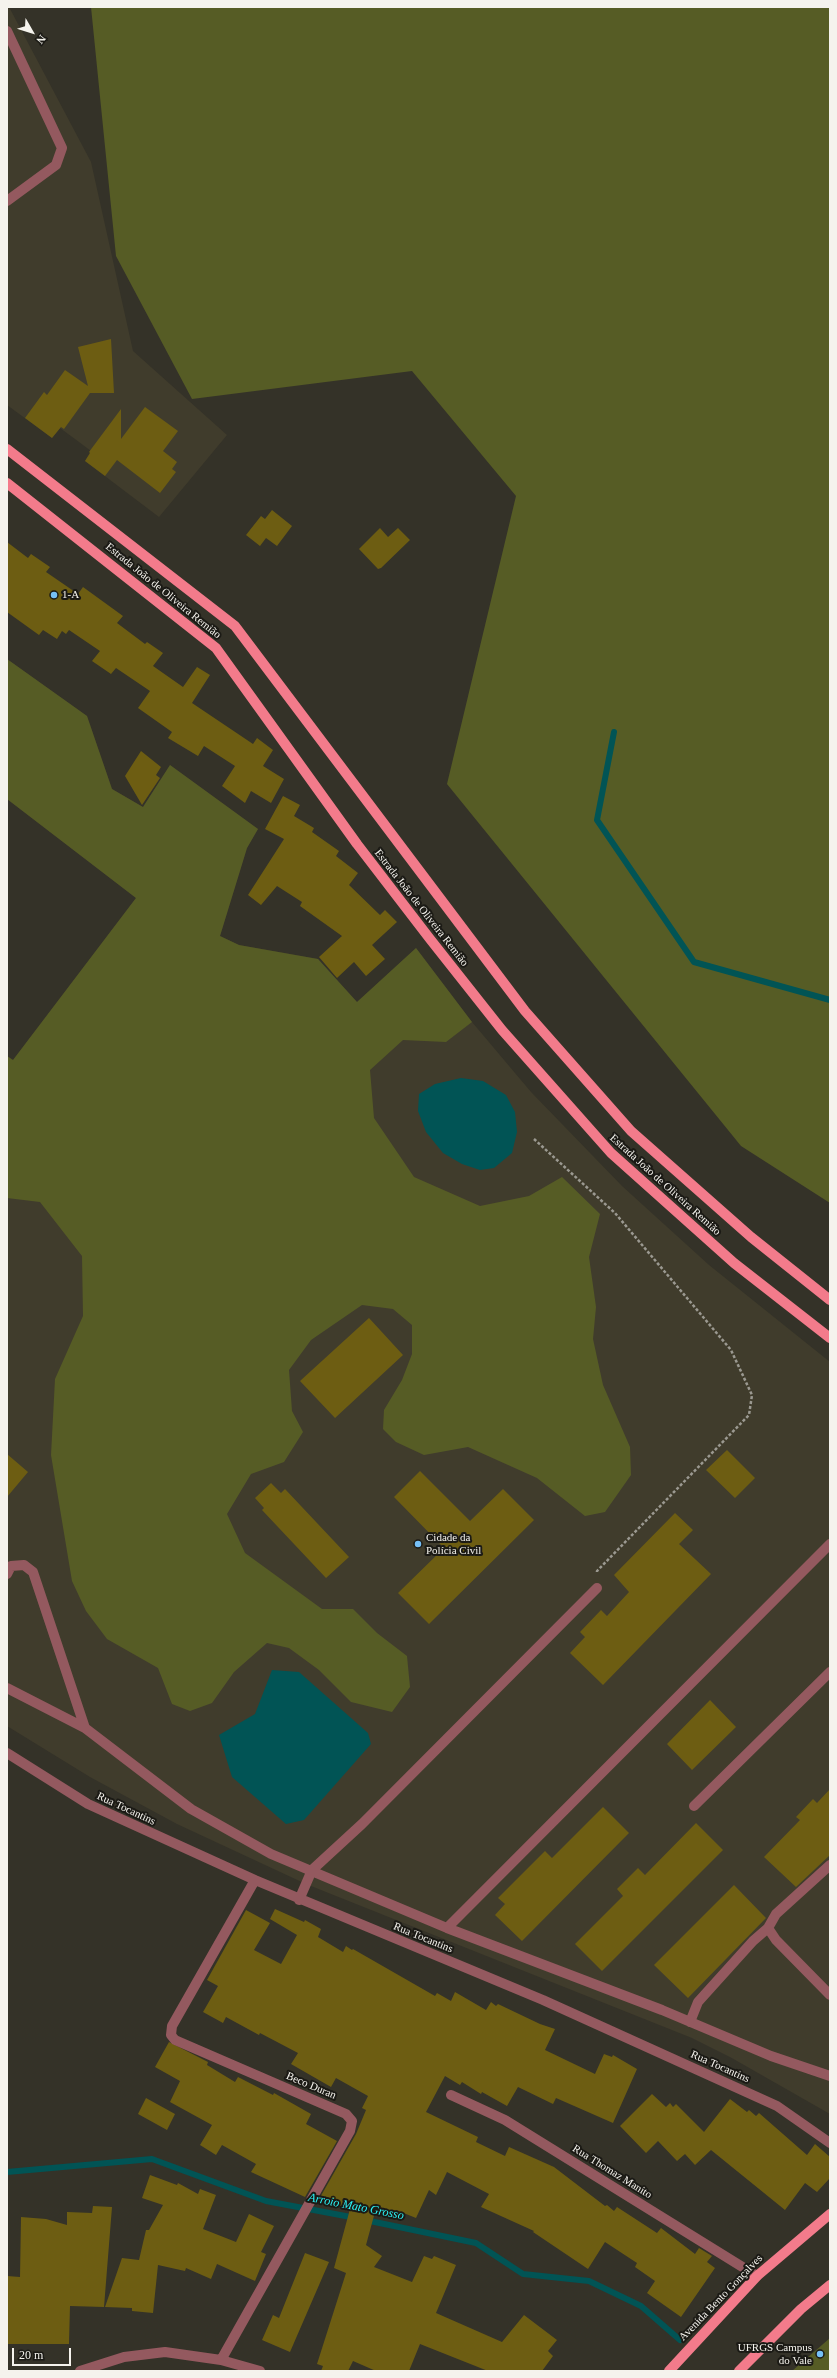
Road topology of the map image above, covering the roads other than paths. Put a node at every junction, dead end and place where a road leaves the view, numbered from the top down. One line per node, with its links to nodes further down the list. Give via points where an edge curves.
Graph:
1 (7, 31): 2 (street, via 62,148 56,165)
2 (7, 201)
3 (7, 449): 5 (main road, Estrada João de Oliveira Remião, via 235,626 525,1011 626,1126 751,1237)
4 (7, 483): 6 (main road, Estrada João de Oliveira Remião, via 216,648 356,844 430,939 502,1030 611,1153 734,1263)
5 (830, 1300)
6 (830, 1338)
7 (830, 1544): 19 (street)
8 (7, 1574): 12 (street, via 12,1566 24,1565 33,1572)
9 (597, 1588): 16 (street, via 362,1824)
10 (830, 1672): 14 (street)
11 (7, 1688): 12 (street)
12 (85, 1728): 16 (street, via 191,1809 271,1854)
13 (7, 1753): 17 (street, Rua Tocantins, via 88,1804)
14 (694, 1806)
15 (830, 1864): 20 (street, via 776,1914)
16 (312, 1870): 18 (street); 19 (street)
17 (255, 1880): 18 (street, Rua Tocantins); 29 (street, Beco Duran, via 172,2026 171,2035 175,2040 346,2114 352,2121 350,2131)
18 (299, 1900): 25 (street, Rua Tocantins, via 543,2000 777,2106)
19 (447, 1928): 22 (street)
20 (768, 1928): 21 (street, via 776,1940); 22 (street, via 753,1940 698,2002)
21 (830, 1995)
22 (690, 2022): 23 (street, via 771,2056)
23 (830, 2076)
24 (451, 2095): 27 (street, Rua Thomaz Manito, via 505,2120)
25 (830, 2142)
26 (830, 2214): 27 (main road, Avenida Bento Gonçalves)
27 (757, 2276): 32 (main road, Avenida Bento Gonçalves)
28 (830, 2285): 33 (main road, via 801,2309)
29 (221, 2360): 30 (street, via 165,2352 124,2357); 31 (street)
30 (80, 2371)
31 (260, 2371)
32 (669, 2371)
33 (739, 2371)

